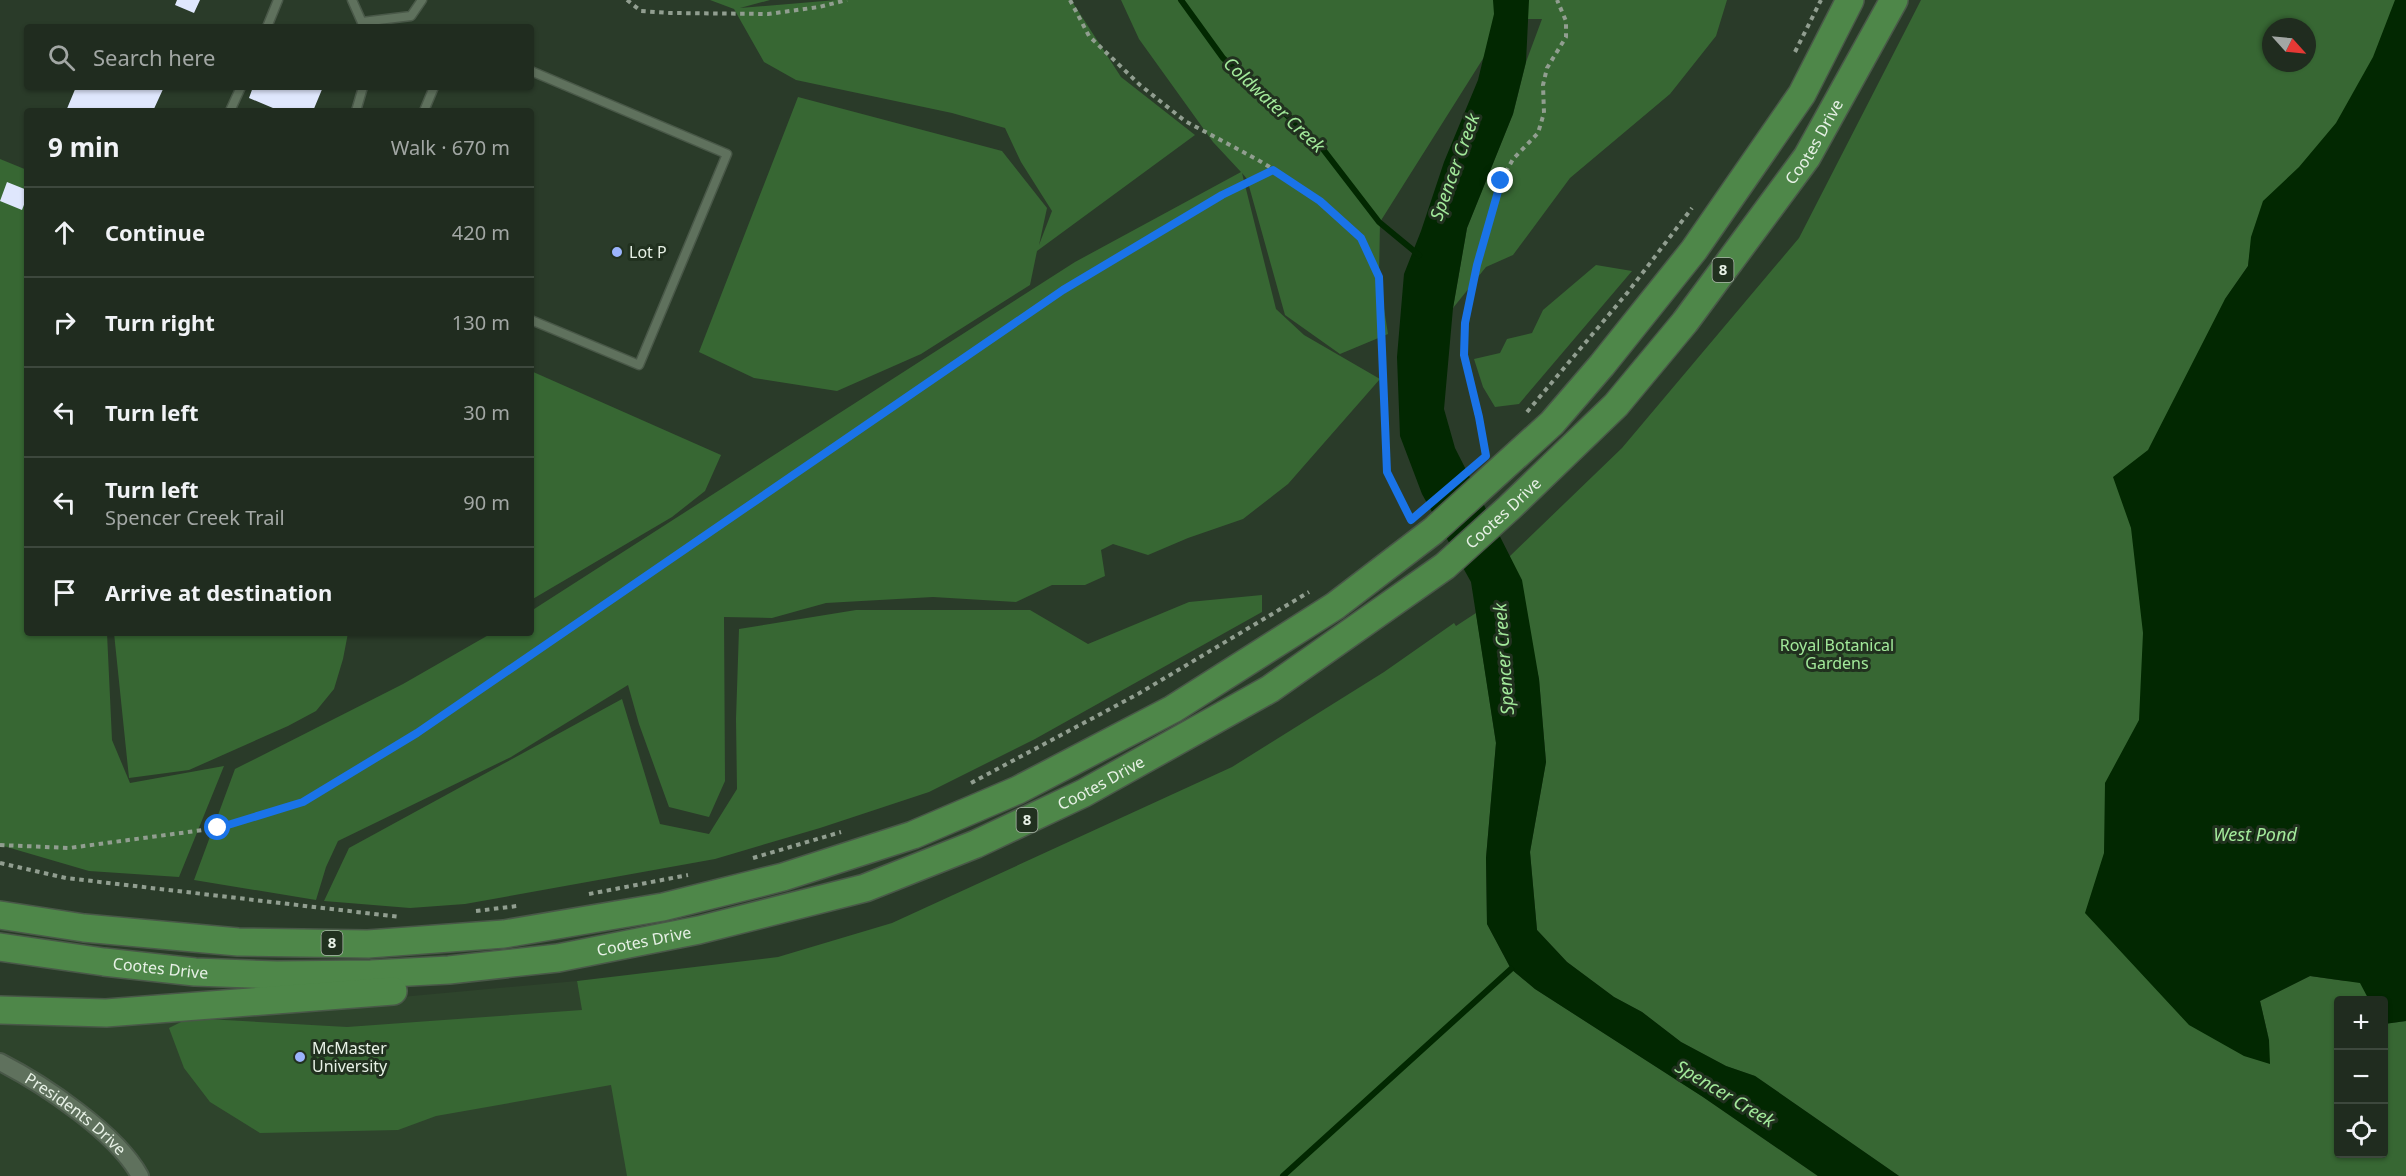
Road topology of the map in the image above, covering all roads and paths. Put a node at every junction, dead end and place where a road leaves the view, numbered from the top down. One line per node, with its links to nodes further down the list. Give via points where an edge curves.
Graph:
1 (278, 0): 11 (lane)
2 (352, 0): 12 (lane)
3 (422, 0): 13 (lane, via 411,16)
4 (627, 0): 5 (path, via 641,11 768,14)
5 (847, 0)
6 (1070, 0): 22 (path, via 1089,36 1140,85 1185,121)
7 (1557, 0): 26 (path, via 1566,21 1566,37 1547,68 1544,113 1538,133 1513,159 1501,181 1465,323 1464,355)
8 (1821, 0): 14 (path)
9 (1850, 0): 26 (main road, Cootes Drive / 8, via 1802,94 1694,250 1552,423)
10 (1894, 0): 42 (main road, Cootes Drive / 8, via 1807,157 1685,322 1616,405 1445,566 1270,689 1084,793 976,844 865,888 699,930)
11 (268, 24)
12 (363, 24)
13 (368, 24)
14 (1794, 53)
15 (534, 72): 24 (lane, via 727,154 639,365)
16 (240, 90): 19 (lane)
17 (362, 90): 20 (lane)
18 (433, 90): 21 (lane)
19 (231, 108)
20 (357, 108)
21 (425, 108)
22 (1273, 170): 27 (path, via 1320,201 1361,238 1379,277 1387,472); 32 (path, via 1222,195 1063,290 417,733 303,802 218,828 69,848)
23 (1698, 200): 25 (path, via 1628,292)
24 (534, 321)
25 (1521, 419)
26 (1492, 460): 27 (main road, Cootes Drive / 8)
27 (1421, 521): 28 (path); 39 (main road, Cootes Drive / 8, via 1335,606 1173,709 1018,790 913,835 783,877 663,907 515,932 368,944 164,937)
28 (1401, 526)
29 (1317, 588): 30 (path, via 1138,694)
30 (961, 788)
31 (852, 828): 33 (path)
32 (0, 845)
33 (753, 858)
34 (0, 863): 40 (path, via 66,878)
35 (696, 873): 36 (path)
36 (581, 895)
37 (524, 905): 38 (path)
38 (466, 912)
39 (0, 915)
40 (409, 918)
41 (0, 947): 42 (main road, Cootes Drive / 8, via 172,969 277,975 371,975)
42 (558, 958): 43 (main road, via 500,976 395,991 105,1013)
43 (0, 1010)
44 (0, 1062): 45 (street, Presidents Drive, via 54,1094 118,1145)
45 (140, 1176)

